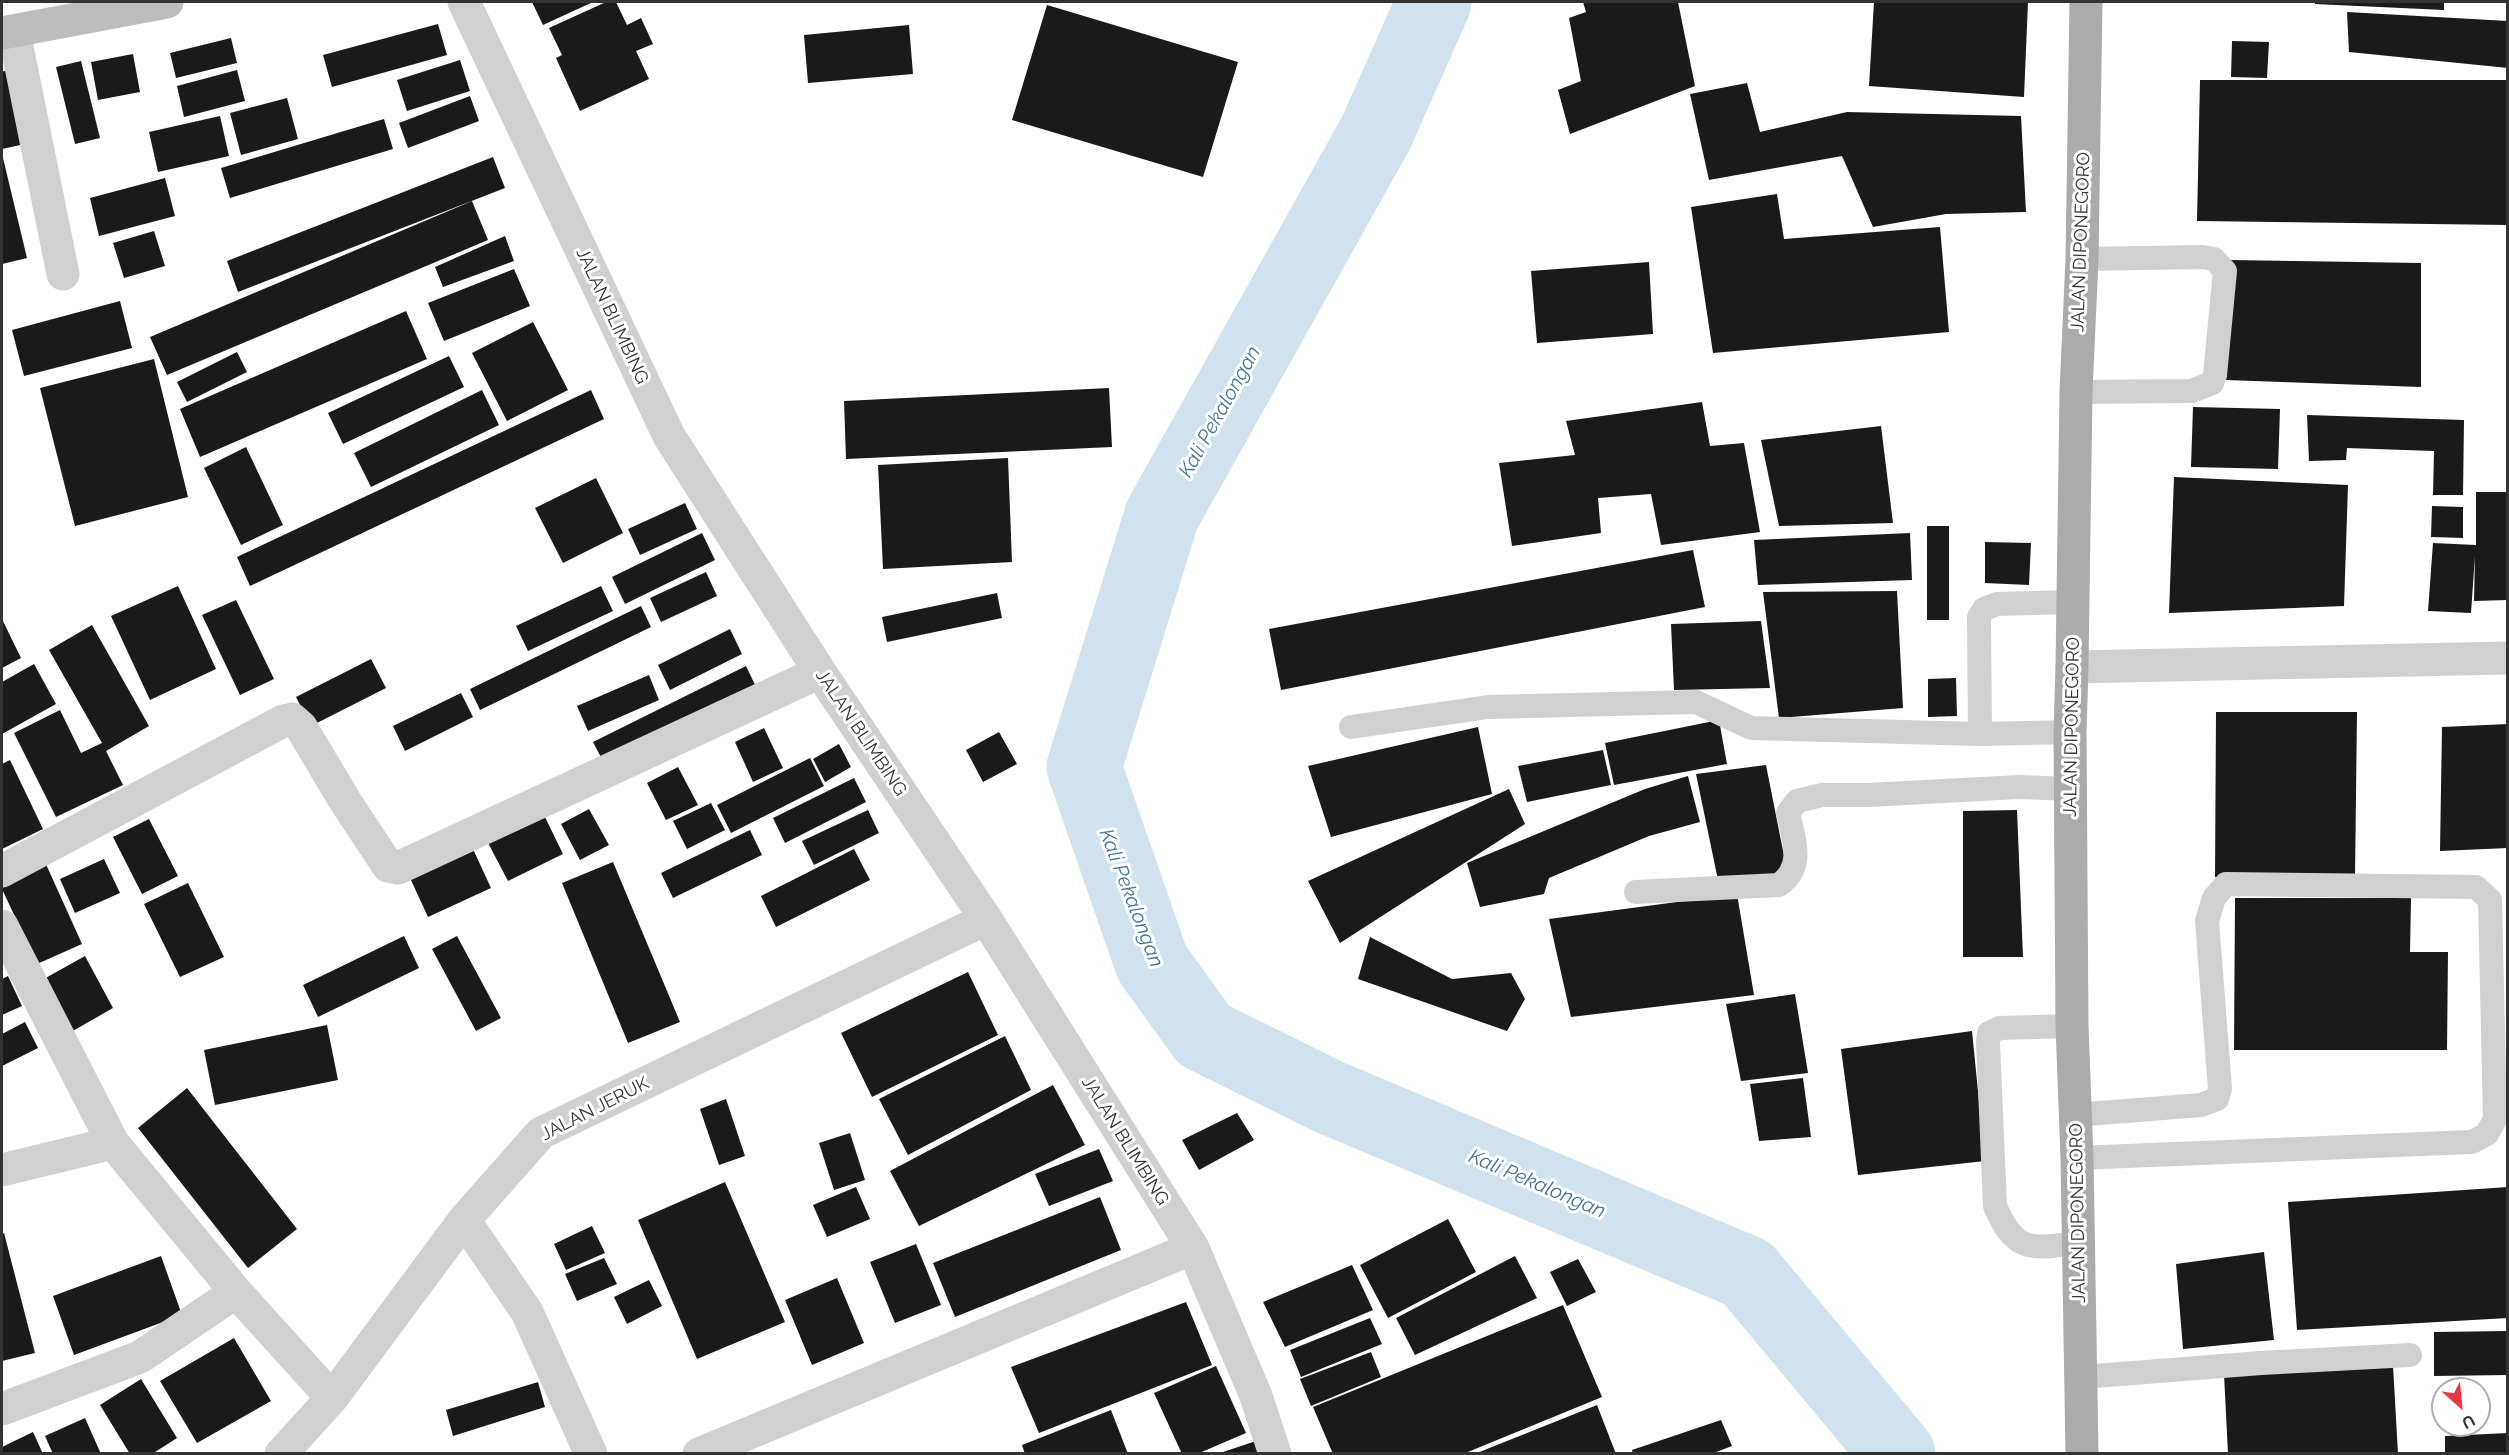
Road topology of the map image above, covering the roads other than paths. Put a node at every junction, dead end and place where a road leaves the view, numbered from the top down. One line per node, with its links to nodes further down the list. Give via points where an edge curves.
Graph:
1 (167, 2): 4 (main road)
2 (464, 2): 11 (street, JALAN BLIMBING, via 669,436)
3 (2085, 2): 5 (main road, JALAN DIPONEGORO)
4 (8, 32): 6 (street)
5 (2082, 259): 7 (main road, JALAN DIPONEGORO); 7 (lane, via 2203,257 2214,259 2225,271 2212,383 2192,391)
6 (63, 274)
7 (2076, 392): 8 (main road, JALAN DIPONEGORO)
8 (2073, 602): 10 (main road, JALAN DIPONEGORO); 14 (lane, via 1997,604 1984,609 1979,617)
9 (2508, 658): 10 (street)
10 (2072, 667): 13 (main road, JALAN DIPONEGORO)
11 (820, 672): 16 (street, via 398,868 388,866 301,727 292,719); 18 (street, JALAN BLIMBING)
12 (1352, 728): 14 (lane, via 1488,707 1696,702 1751,728)
13 (2070, 732): 14 (lane); 15 (main road, JALAN DIPONEGORO)
14 (1980, 734)
15 (2070, 789): 17 (lane, via 2019,787 1822,795 1797,801 1788,813 1797,853 1789,878 1779,885); 20 (main road, JALAN DIPONEGORO)
16 (2, 872)
17 (1636, 892)
18 (986, 919): 25 (street, JALAN JERUK, via 541,1133); 27 (street, JALAN BLIMBING)
19 (2, 926): 22 (street)
20 (2072, 1026): 21 (main road, JALAN DIPONEGORO); 26 (lane, via 2000,1028 1989,1034 1988,1042 1995,1206 2002,1222 2012,1237 2024,1245)
21 (2075, 1115): 23 (main road, JALAN DIPONEGORO); 23 (lane, via 2201,1105 2217,1099 2220,1089 2207,921 2214,898 2226,884 2476,887 2490,900 2495,1119 2487,1134 2472,1142)
22 (113, 1143): 24 (street); 28 (street)
23 (2077, 1158): 26 (main road, JALAN DIPONEGORO)
24 (2, 1170)
25 (464, 1220): 31 (street, JALAN JERUK); 34 (street, via 527,1312)
26 (2077, 1243): 30 (main road, JALAN DIPONEGORO)
27 (1193, 1248): 35 (street); 36 (street, JALAN BLIMBING, via 1256,1396)
28 (236, 1292): 31 (street); 32 (street, via 140,1357)
29 (2410, 1355): 30 (lane)
30 (2082, 1377): 37 (main road, JALAN DIPONEGORO)
31 (332, 1398): 33 (street, JALAN JERUK)
32 (2, 1409)
33 (281, 1454)
34 (591, 1454)
35 (699, 1454)
36 (1275, 1454)
37 (2082, 1454)

